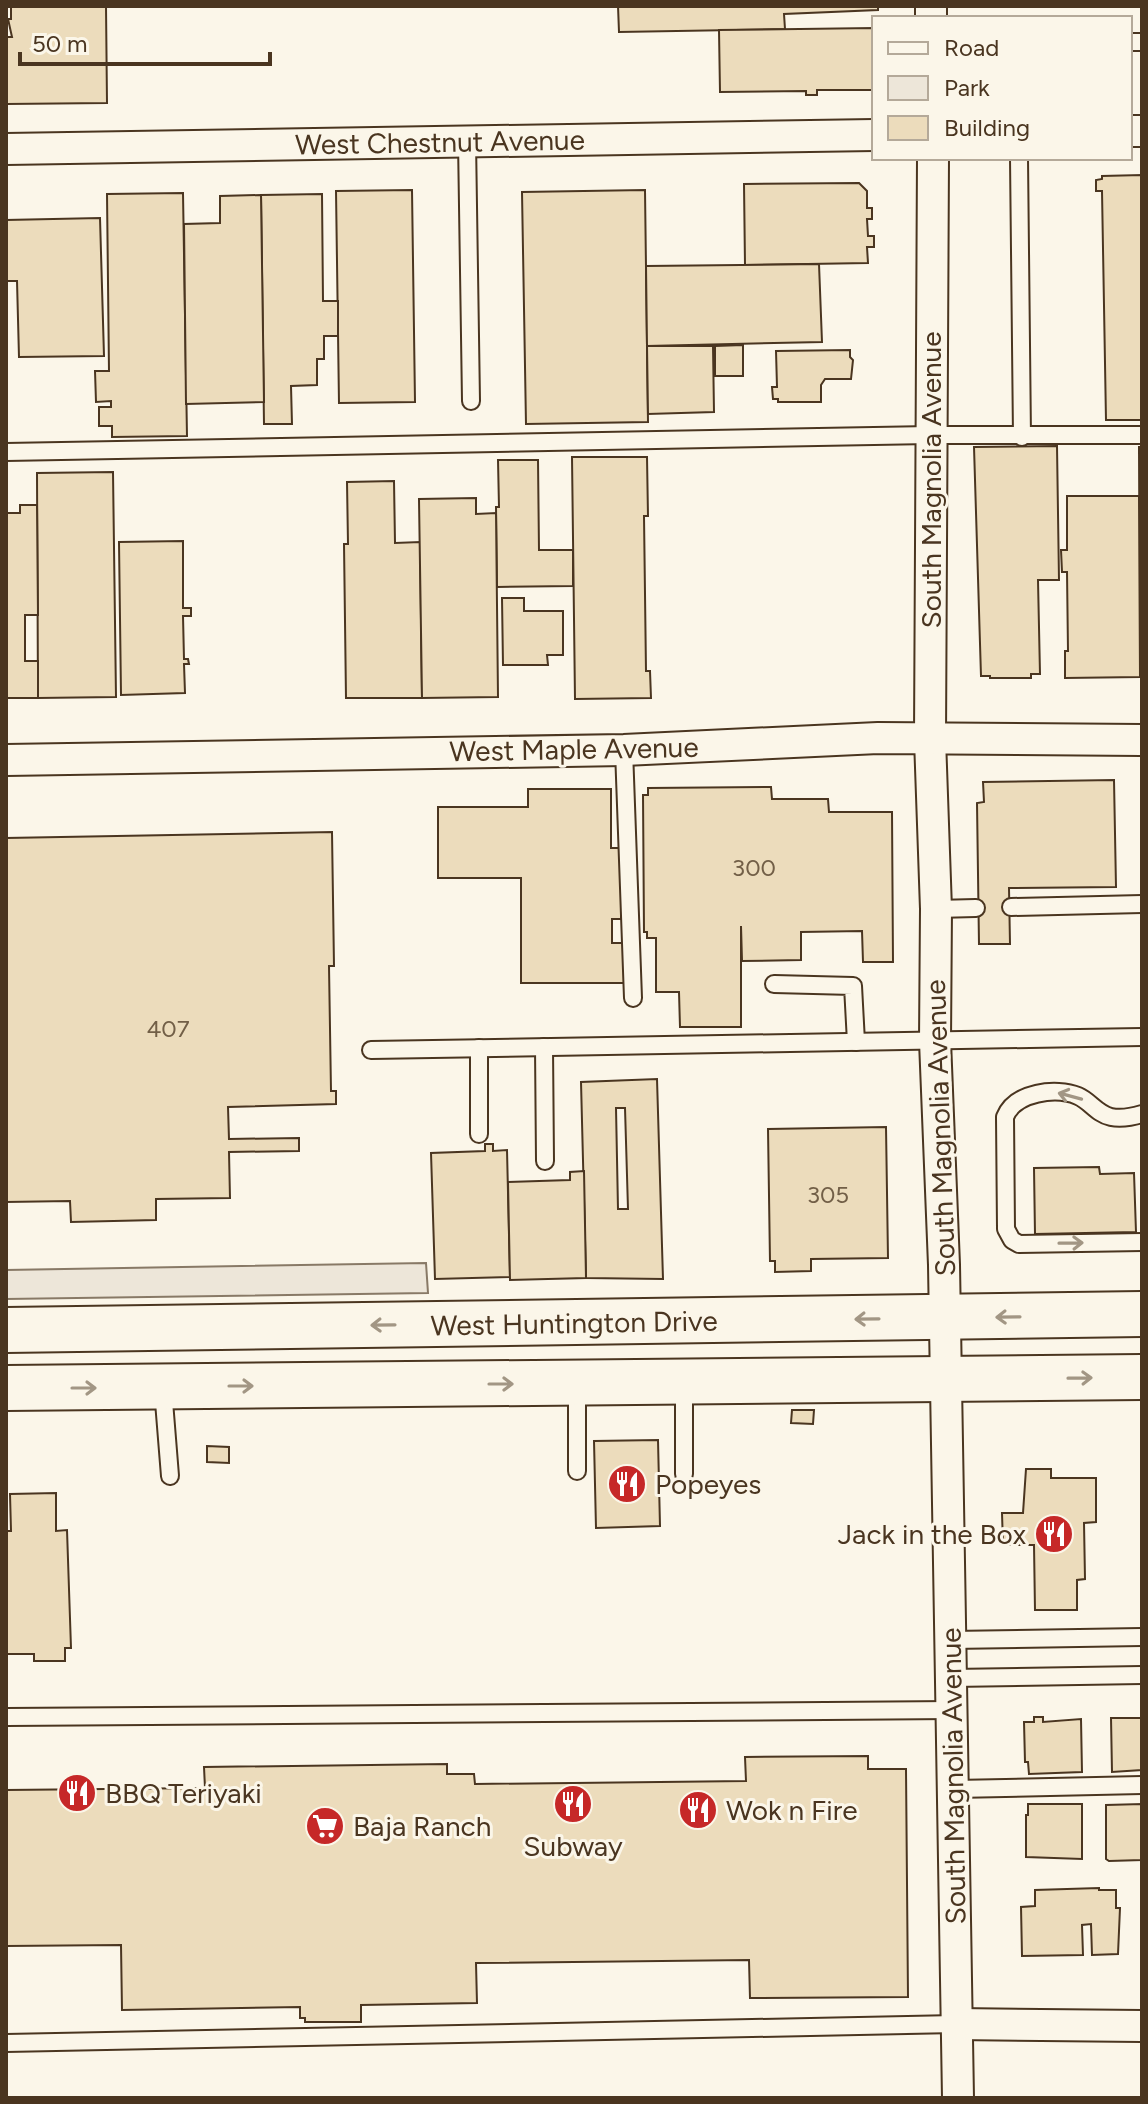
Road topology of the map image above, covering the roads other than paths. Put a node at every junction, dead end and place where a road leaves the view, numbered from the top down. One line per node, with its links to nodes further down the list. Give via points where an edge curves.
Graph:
1 (872, 135): 2 (street, West Chestnut Avenue)
2 (467, 141): 3 (street, West Chestnut Avenue); 6 (lane)
3 (6, 149)
4 (933, 160): 7 (street, South Magnolia Avenue)
5 (1019, 160): 9 (lane)
6 (471, 401)
7 (930, 435): 9 (lane); 10 (lane); 11 (street, South Magnolia Avenue)
8 (1142, 435): 9 (lane)
9 (1022, 437)
10 (6, 452)
11 (930, 739): 12 (street, West Maple Avenue); 13 (street, West Maple Avenue); 18 (street, South Magnolia Avenue)
12 (1142, 740)
13 (624, 750): 14 (street, West Maple Avenue); 20 (lane)
14 (6, 760)
15 (1142, 904): 16 (lane)
16 (1011, 907)
17 (976, 908): 18 (lane)
18 (936, 909): 22 (street, South Magnolia Avenue)
19 (774, 984): 23 (lane, via 853,986)
20 (633, 998)
21 (1142, 1037): 22 (lane)
22 (935, 1041): 23 (lane); 32 (street, South Magnolia Avenue)
23 (856, 1042): 24 (lane)
24 (544, 1047): 25 (lane); 29 (lane)
25 (479, 1048): 26 (lane); 28 (lane)
26 (371, 1050)
27 (1142, 1114): 30 (lane, one-way to 30, via 1110,1117 1079,1097 1056,1093 1018,1101 1005,1117 1006,1229 1012,1240)
28 (479, 1134)
29 (545, 1161)
30 (1142, 1242)
31 (1142, 1314): 32 (main road, West Huntington Drive, one-way to 32)
32 (945, 1318): 33 (main road, West Huntington Drive, one-way to 33); 37 (street, South Magnolia Avenue)
33 (141, 1328): 34 (main road, West Huntington Drive); 35 (main road, via 89,1352)
34 (6, 1330)
35 (6, 1353)
36 (1142, 1377): 37 (main road, one-way to 36)
37 (946, 1380): 38 (main road); 46 (street, South Magnolia Avenue)
38 (684, 1383): 39 (main road); 43 (lane)
39 (577, 1384): 40 (main road, one-way to 39); 42 (lane)
40 (163, 1387): 41 (main road, one-way to 40); 44 (lane)
41 (6, 1388)
42 (577, 1471)
43 (684, 1474)
44 (170, 1476)
45 (1142, 1637): 46 (lane)
46 (951, 1640): 48 (street, South Magnolia Avenue)
47 (1142, 1675): 48 (lane)
48 (952, 1678): 49 (street, South Magnolia Avenue)
49 (953, 1710): 50 (lane); 52 (street, South Magnolia Avenue)
50 (6, 1717)
51 (1142, 1785): 52 (lane)
52 (955, 1789): 53 (street, South Magnolia Avenue)
53 (956, 2024): 54 (street); 55 (lane); 56 (street, South Magnolia Avenue)
54 (1142, 2026)
55 (6, 2043)
56 (958, 2098)

